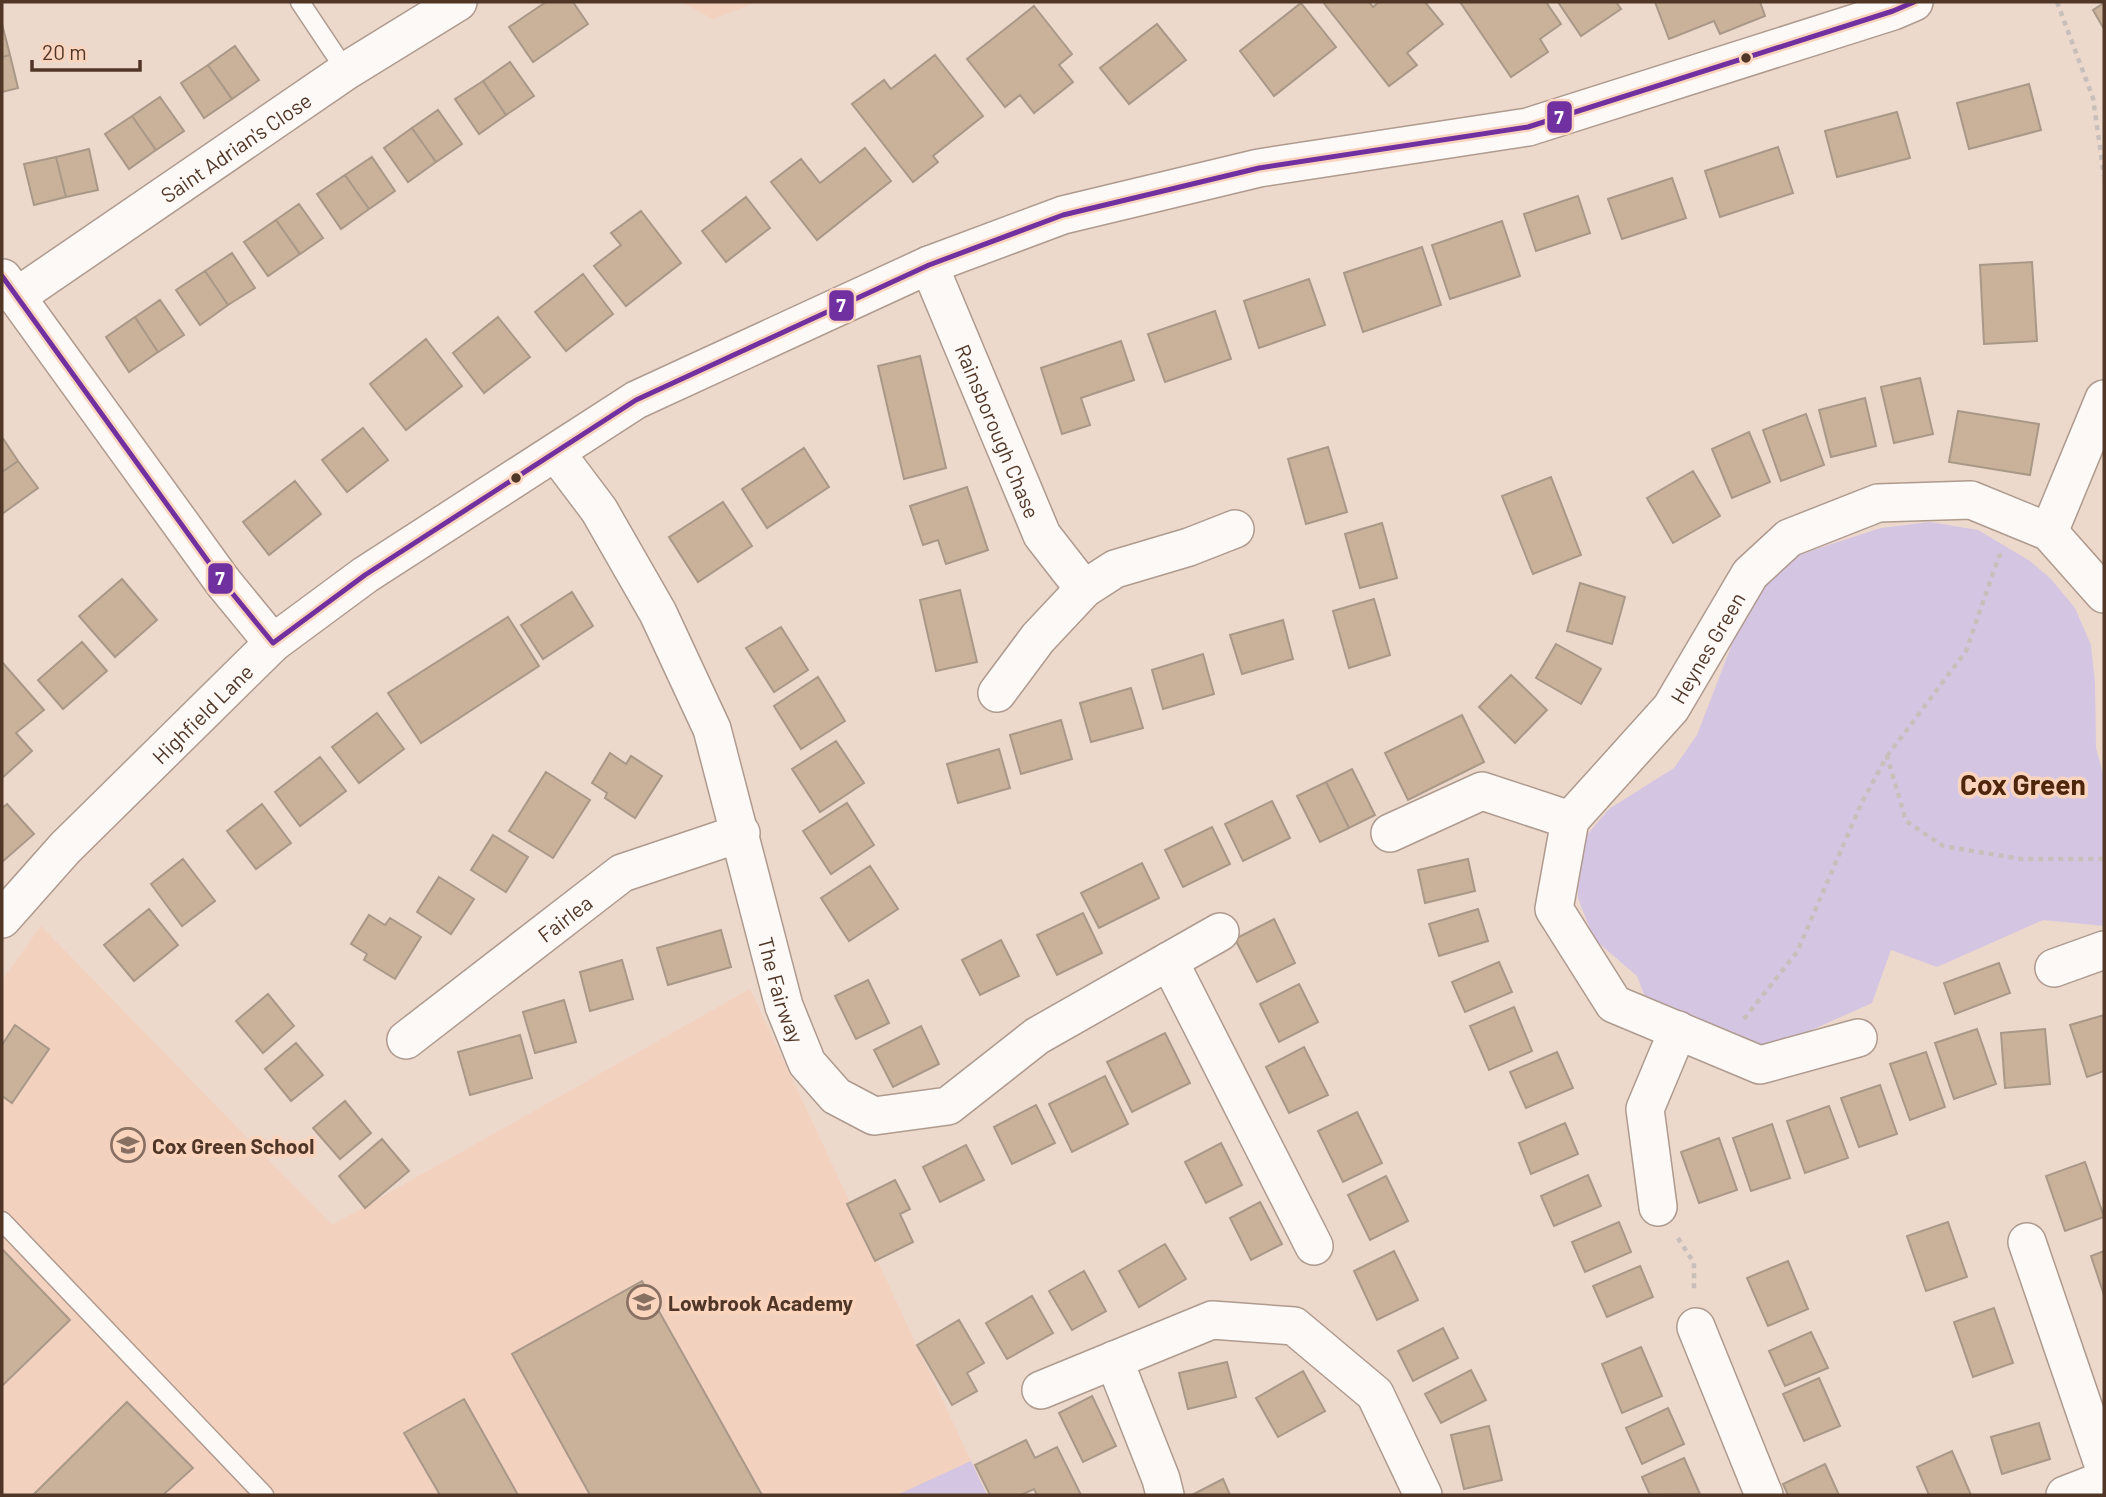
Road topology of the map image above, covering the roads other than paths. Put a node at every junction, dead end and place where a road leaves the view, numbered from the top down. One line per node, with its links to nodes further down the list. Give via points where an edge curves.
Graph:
1 (300, 2): 4 (lane)
2 (458, 2): 4 (street, Saint Adrian's Close)
3 (1899, 5): 5 (street, Highfield Lane, via 1528,127 1259,168 1063,215)
4 (346, 71): 6 (street, Saint Adrian's Close)
5 (929, 265): 8 (street, Highfield Lane, via 636,400); 11 (street, Rainsborough Chase, via 1042,535)
6 (9, 287): 13 (street, via 223,582)
7 (2104, 399): 10 (street)
8 (556, 453): 13 (street, Highfield Lane, via 365,575); 16 (street, The Fairway, via 599,510 658,613 712,729)
9 (1236, 529): 11 (street, via 1115,569)
10 (2049, 532): 12 (street, Heynes Green); 15 (street, Heynes Green, via 1971,500 1878,503 1789,538 1750,574 1671,708)
11 (1084, 589): 14 (street, via 1038,638)
12 (2104, 594)
13 (273, 643): 18 (street, Highfield Lane, via 65,849)
14 (997, 693)
15 (1570, 820): 17 (street, via 1482,791); 23 (street, via 1554,909 1614,1004)
16 (741, 833): 21 (street, The Fairway, via 784,1006 807,1063 836,1096 874,1116 948,1106 1037,1036); 25 (street, Fairlea, via 622,873)
17 (1390, 833)
18 (2, 919)
19 (1220, 932): 21 (street, The Fairway)
20 (2104, 950): 22 (street)
21 (1169, 961): 29 (street)
22 (2054, 968)
23 (1678, 1030): 24 (street, via 1760,1065); 26 (street, via 1645,1109)
24 (1858, 1038)
25 (406, 1040)
26 (1657, 1206)
27 (2, 1221): 35 (lane)
28 (2027, 1242): 33 (street)
29 (1314, 1246)
30 (1696, 1327): 38 (street)
31 (1114, 1360): 32 (street); 36 (street); 37 (street, via 1212,1320 1294,1326 1375,1394)
32 (1041, 1390)
33 (2104, 1467)
34 (2104, 1480): 39 (street)
35 (264, 1495)
36 (1165, 1495)
37 (1423, 1495)
38 (1764, 1495)
39 (2064, 1495)

